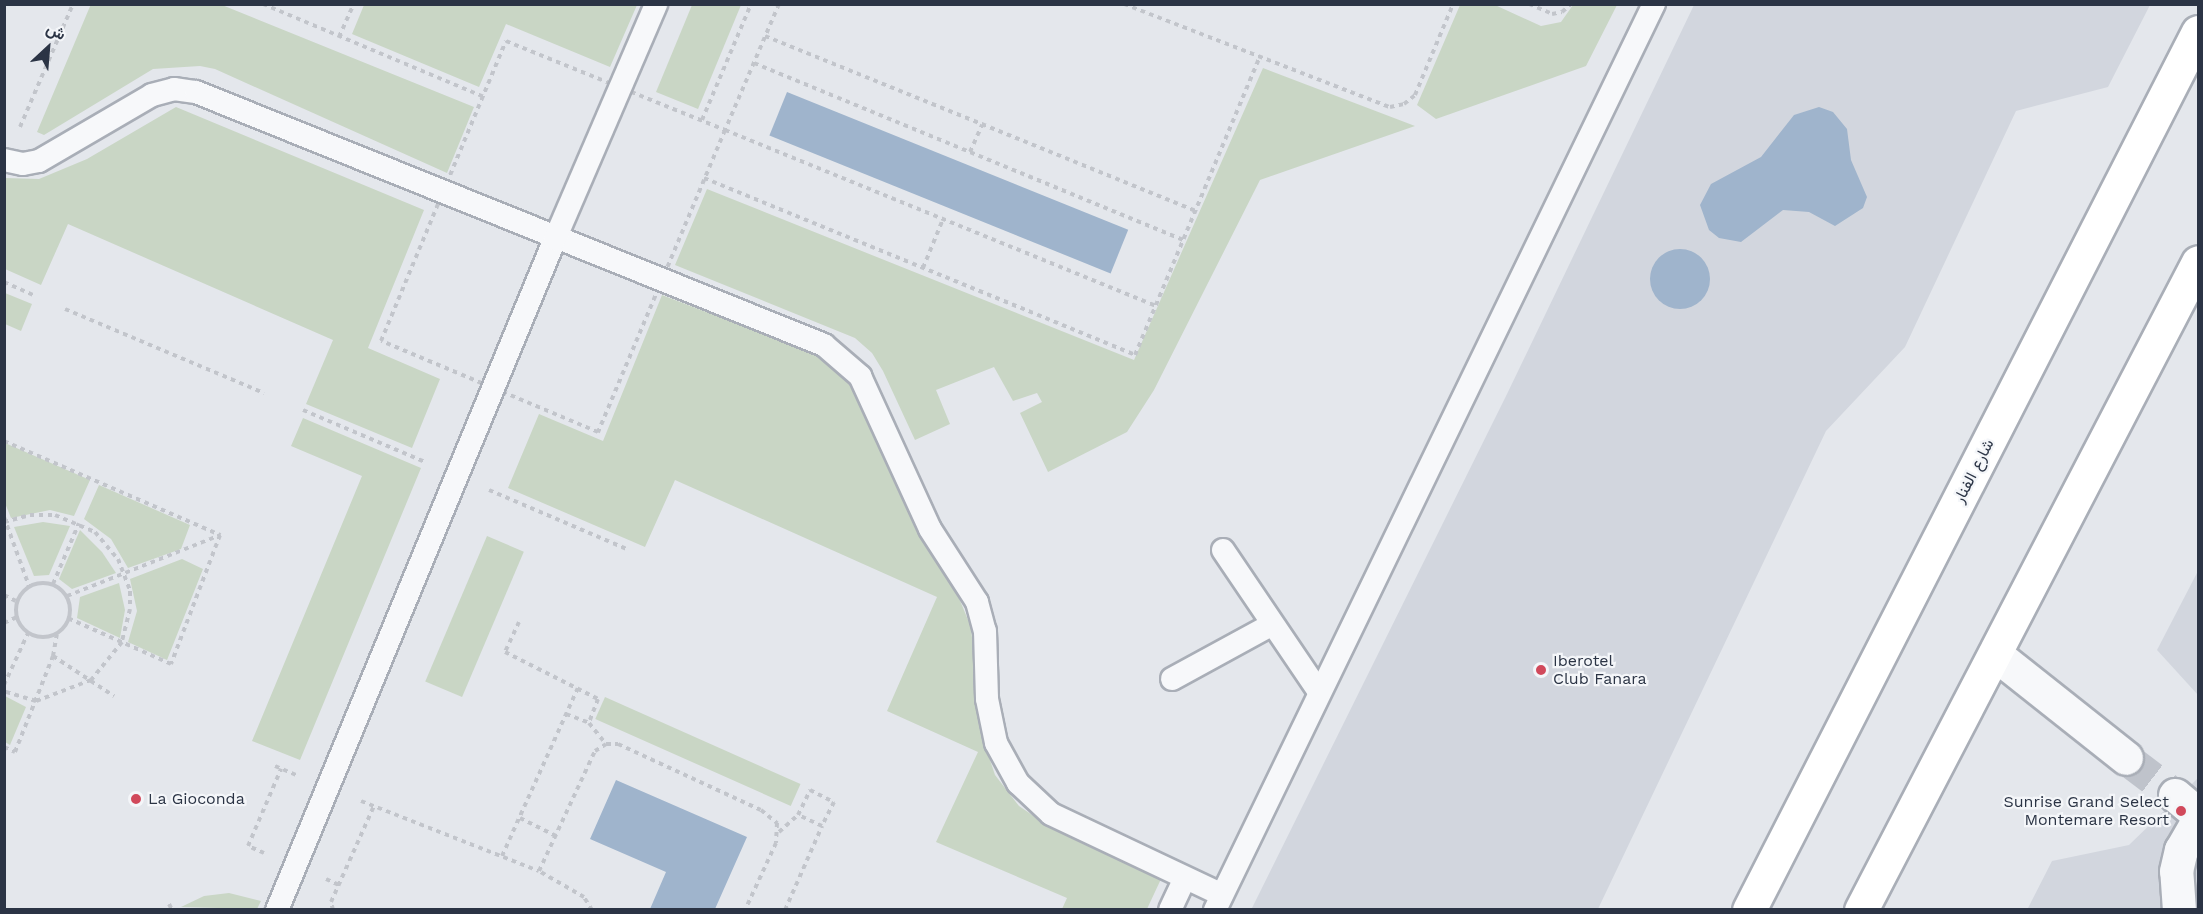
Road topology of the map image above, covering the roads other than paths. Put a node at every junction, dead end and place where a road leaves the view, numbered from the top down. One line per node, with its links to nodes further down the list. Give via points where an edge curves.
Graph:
1 (656, 4): 5 (lane)
2 (1654, 4): 11 (lane)
3 (2199, 32): 18 (main road, شارع الفنار)
4 (5, 161): 5 (lane, via 39,161 152,95 174,89 196,92)
5 (555, 239): 14 (lane, via 825,345 844,359 872,396 930,529 977,602 985,631 987,699 996,743 1018,783 1051,814); 16 (lane)
6 (2199, 262): 9 (main road)
7 (1223, 550): 8 (lane)
8 (1271, 625): 10 (lane); 11 (lane)
9 (1995, 654): 12 (street); 19 (main road)
10 (1172, 679)
11 (1319, 692): 15 (lane)
12 (2126, 758)
13 (2199, 820): 20 (street, via 2181,850 2176,871)
14 (1185, 878): 15 (lane); 17 (lane)
15 (1218, 902)
16 (278, 909)
17 (1170, 909)
18 (1749, 909)
19 (1861, 909)
20 (2180, 909)

